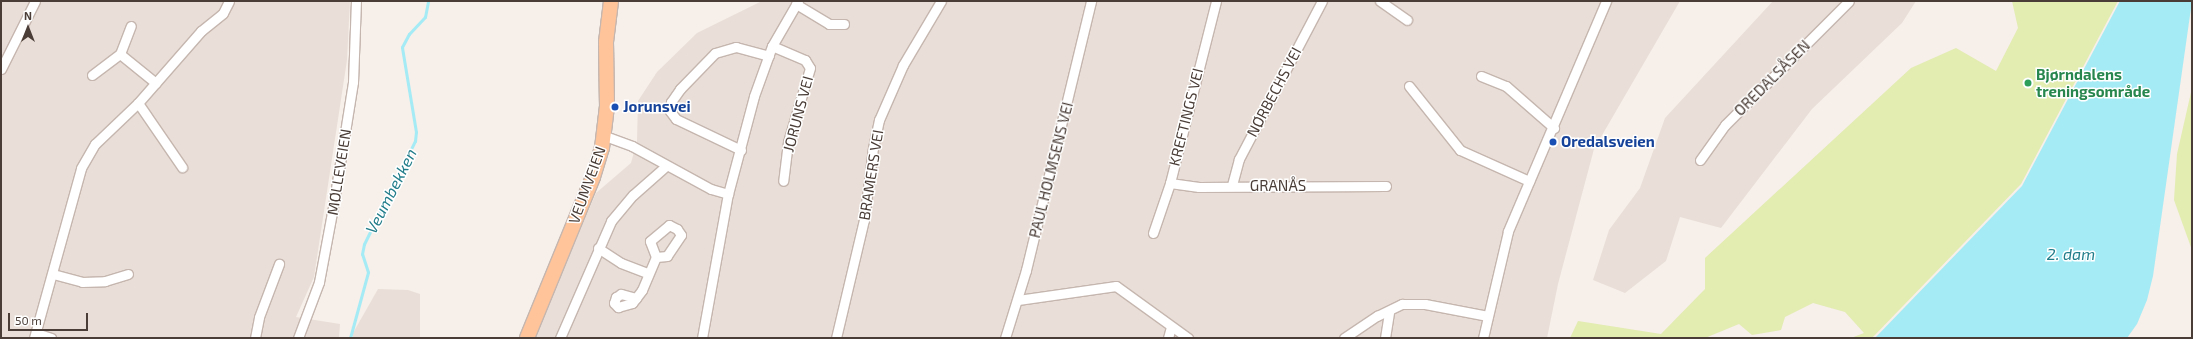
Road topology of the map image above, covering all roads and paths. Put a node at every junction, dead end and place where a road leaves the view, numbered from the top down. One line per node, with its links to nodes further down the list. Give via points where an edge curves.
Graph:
1 (35, 1): 19 (street)
2 (229, 1): 22 (street, via 223,13 202,31)
3 (356, 1): 52 (street, MØLLEVEIEN, via 353,82 333,207 319,282)
4 (611, 1): 26 (main road, VEUMVEIEN, via 606,42)
5 (941, 1): 56 (street, BRAMERS VEI, via 903,64 879,120 864,220)
6 (1091, 1): 45 (street, PAUL HOLMSENS VEI)
7 (1216, 1): 33 (street, KREFTINGS VEI)
8 (1322, 1): 34 (street, NØRBECHS VEI, via 1239,159)
9 (1380, 1): 13 (street)
10 (1606, 1): 25 (street)
11 (1849, 1): 28 (street, OREDALSÅSEN, via 1725,125)
12 (797, 2): 14 (street, via 829,24); 16 (street)
13 (1407, 20)
14 (844, 24)
15 (131, 26): 17 (street)
16 (772, 46): 18 (street); 31 (street, JORUNS VEI, via 805,60 810,68 788,142)
17 (120, 54): 20 (street); 22 (street)
18 (769, 56): 27 (street, via 754,96); 27 (street, via 736,47 715,53 671,102 670,111 676,119)
19 (1, 69)
20 (92, 75)
21 (1481, 76): 25 (street, via 1506,86)
22 (156, 83): 24 (street)
23 (1409, 86): 32 (street, via 1460,150)
24 (138, 102): 30 (street); 42 (street, via 95,144 80,168)
25 (1554, 128): 32 (street)
26 (605, 136): 29 (street, via 632,146); 53 (main road, VEUMVEIEN, via 593,177)
27 (741, 150): 36 (street)
28 (1700, 160)
29 (666, 166): 36 (street, via 711,189); 38 (street, via 619,210)
30 (182, 167)
31 (783, 181)
32 (1529, 181): 47 (street, via 1508,231)
33 (1170, 183): 34 (street, GRANÅS, via 1199,187); 37 (street, KREFTINGS VEI)
34 (1232, 185): 35 (street, GRANÅS)
35 (1386, 186)
36 (728, 194): 55 (street)
37 (1153, 233)
38 (598, 248): 41 (street, via 621,263); 54 (street)
39 (656, 257): 41 (street)
40 (279, 264): 51 (street, via 259,317)
41 (647, 273): 44 (street, via 645,283)
42 (53, 274): 43 (street, via 82,282 106,281); 49 (street)
43 (128, 274)
44 (636, 298)
45 (1018, 300): 48 (street, via 1116,286); 57 (street, PAUL HOLMSENS VEI)
46 (1389, 312): 47 (street, via 1402,304 1412,303); 60 (street, via 1377,316); 61 (street)
47 (1488, 316): 62 (street)
48 (1171, 327): 58 (street); 59 (street)
49 (35, 335): 50 (street)
50 (51, 338)
51 (255, 338)
52 (298, 338)
53 (526, 338)
54 (560, 338)
55 (702, 338)
56 (836, 338)
57 (1005, 338)
58 (1168, 338)
59 (1188, 338)
60 (1344, 338)
61 (1385, 338)
62 (1483, 338)

